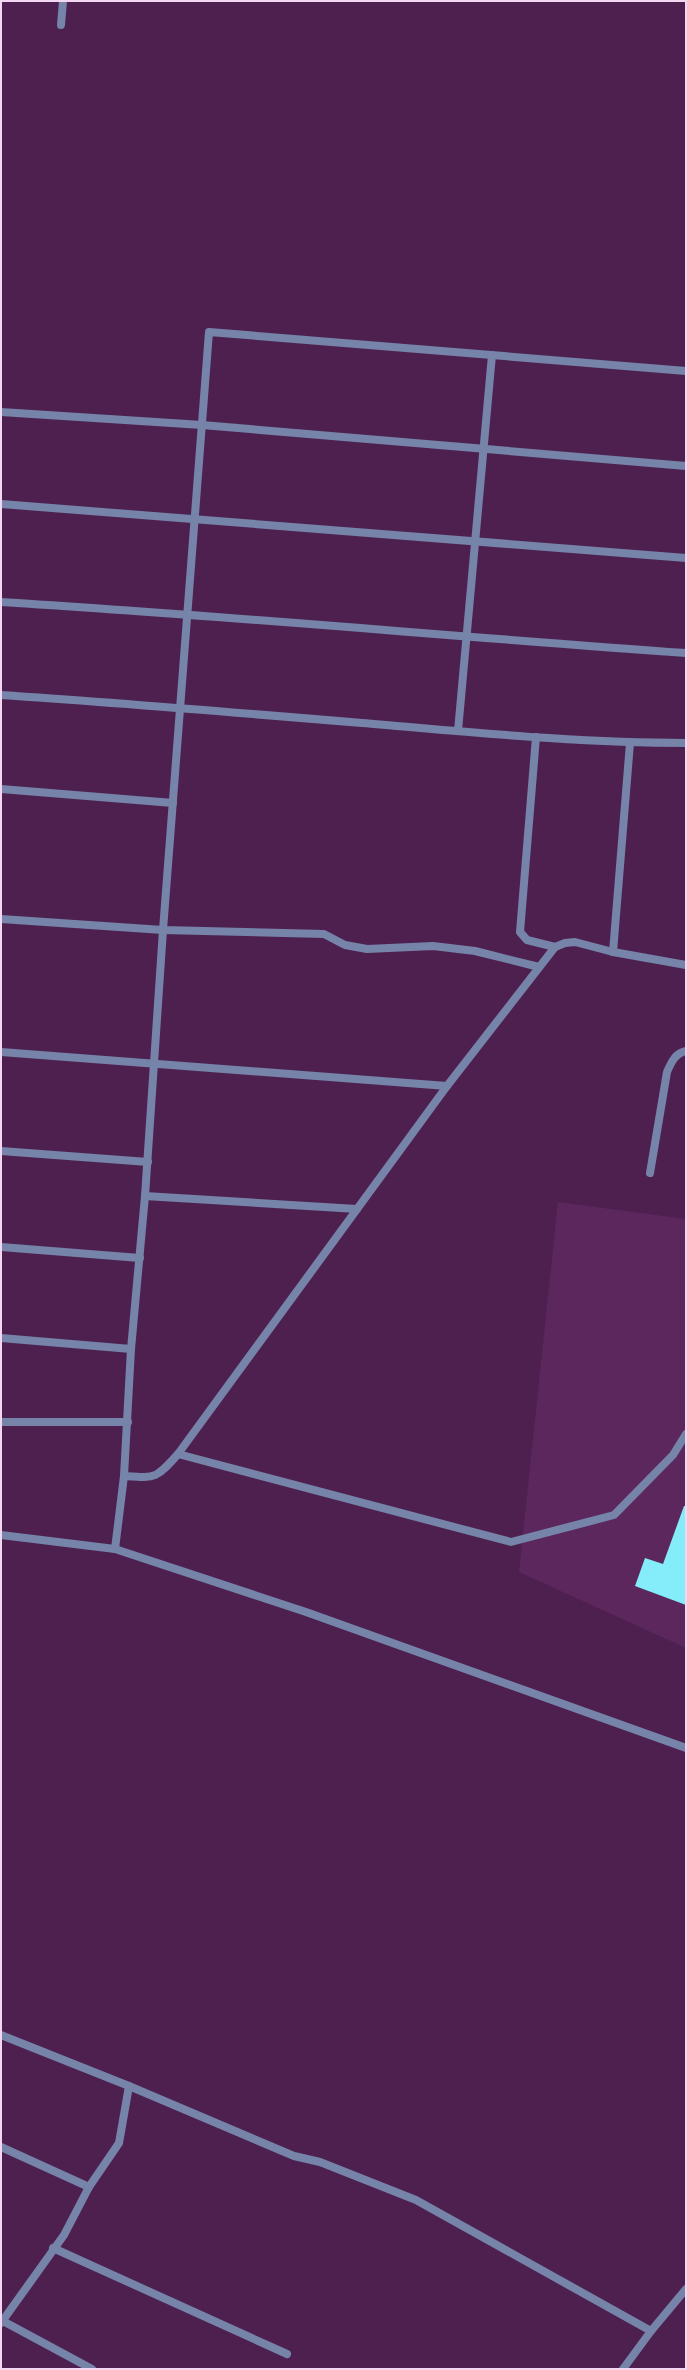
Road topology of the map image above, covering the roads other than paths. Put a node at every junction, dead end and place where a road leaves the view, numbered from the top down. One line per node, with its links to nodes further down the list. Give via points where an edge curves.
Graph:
1 (63, 1): 2 (street)
2 (61, 25)
3 (492, 356): 4 (street); 6 (street, via 209,332); 7 (street)
4 (686, 371)
5 (1, 412): 6 (street)
6 (202, 425): 7 (street); 10 (street)
7 (484, 449): 8 (street); 11 (street)
8 (686, 466)
9 (1, 504): 10 (street)
10 (195, 520): 11 (street); 14 (street)
11 (476, 542): 12 (street); 15 (street)
12 (686, 558)
13 (1, 602): 14 (street)
14 (188, 613): 15 (street); 18 (street)
15 (467, 638): 16 (street); 19 (street)
16 (686, 654)
17 (1, 695): 18 (street)
18 (181, 708): 19 (street); 24 (street)
19 (458, 731): 20 (street)
20 (536, 737): 21 (street); 27 (street, via 520,932 527,940)
21 (630, 743): 22 (street); 28 (street)
22 (686, 743)
23 (1, 789): 24 (street)
24 (173, 803): 26 (street)
25 (1, 919): 26 (street)
26 (163, 930): 30 (street, via 324,934 345,945 367,949 433,946 475,951); 33 (street)
27 (555, 947): 28 (street, via 565,942 575,942); 30 (street)
28 (612, 952): 29 (street)
29 (686, 965)
30 (539, 967): 34 (street)
31 (686, 1051): 37 (street, via 671,1061 667,1072)
32 (1, 1052): 33 (street)
33 (155, 1065): 34 (street); 36 (street)
34 (447, 1086): 39 (street)
35 (1, 1151): 36 (street)
36 (148, 1162): 38 (street)
37 (650, 1173)
38 (145, 1196): 39 (street); 41 (street)
39 (357, 1209): 47 (street)
40 (1, 1247): 41 (street)
41 (140, 1258): 43 (street)
42 (1, 1338): 43 (street)
43 (131, 1349): 45 (street)
44 (1, 1422): 45 (street)
45 (128, 1422): 48 (street)
46 (686, 1434): 47 (street, via 674,1455 614,1515 511,1542)
47 (178, 1454): 48 (street, via 160,1474 150,1477)
48 (124, 1476): 50 (street)
49 (1, 1535): 50 (street)
50 (115, 1549): 51 (street, via 306,1612)
51 (686, 1748)
52 (1, 2035): 53 (street)
53 (129, 2086): 55 (street, via 119,2143); 59 (street, via 294,2156 320,2162 416,2200)
54 (1, 2147): 55 (street)
55 (89, 2188): 56 (street, via 64,2235)
56 (53, 2248): 58 (street); 60 (street)
57 (686, 2289): 59 (street)
58 (2, 2322): 61 (street)
59 (651, 2331): 62 (street)
60 (287, 2354)
61 (92, 2369)
62 (623, 2369)

